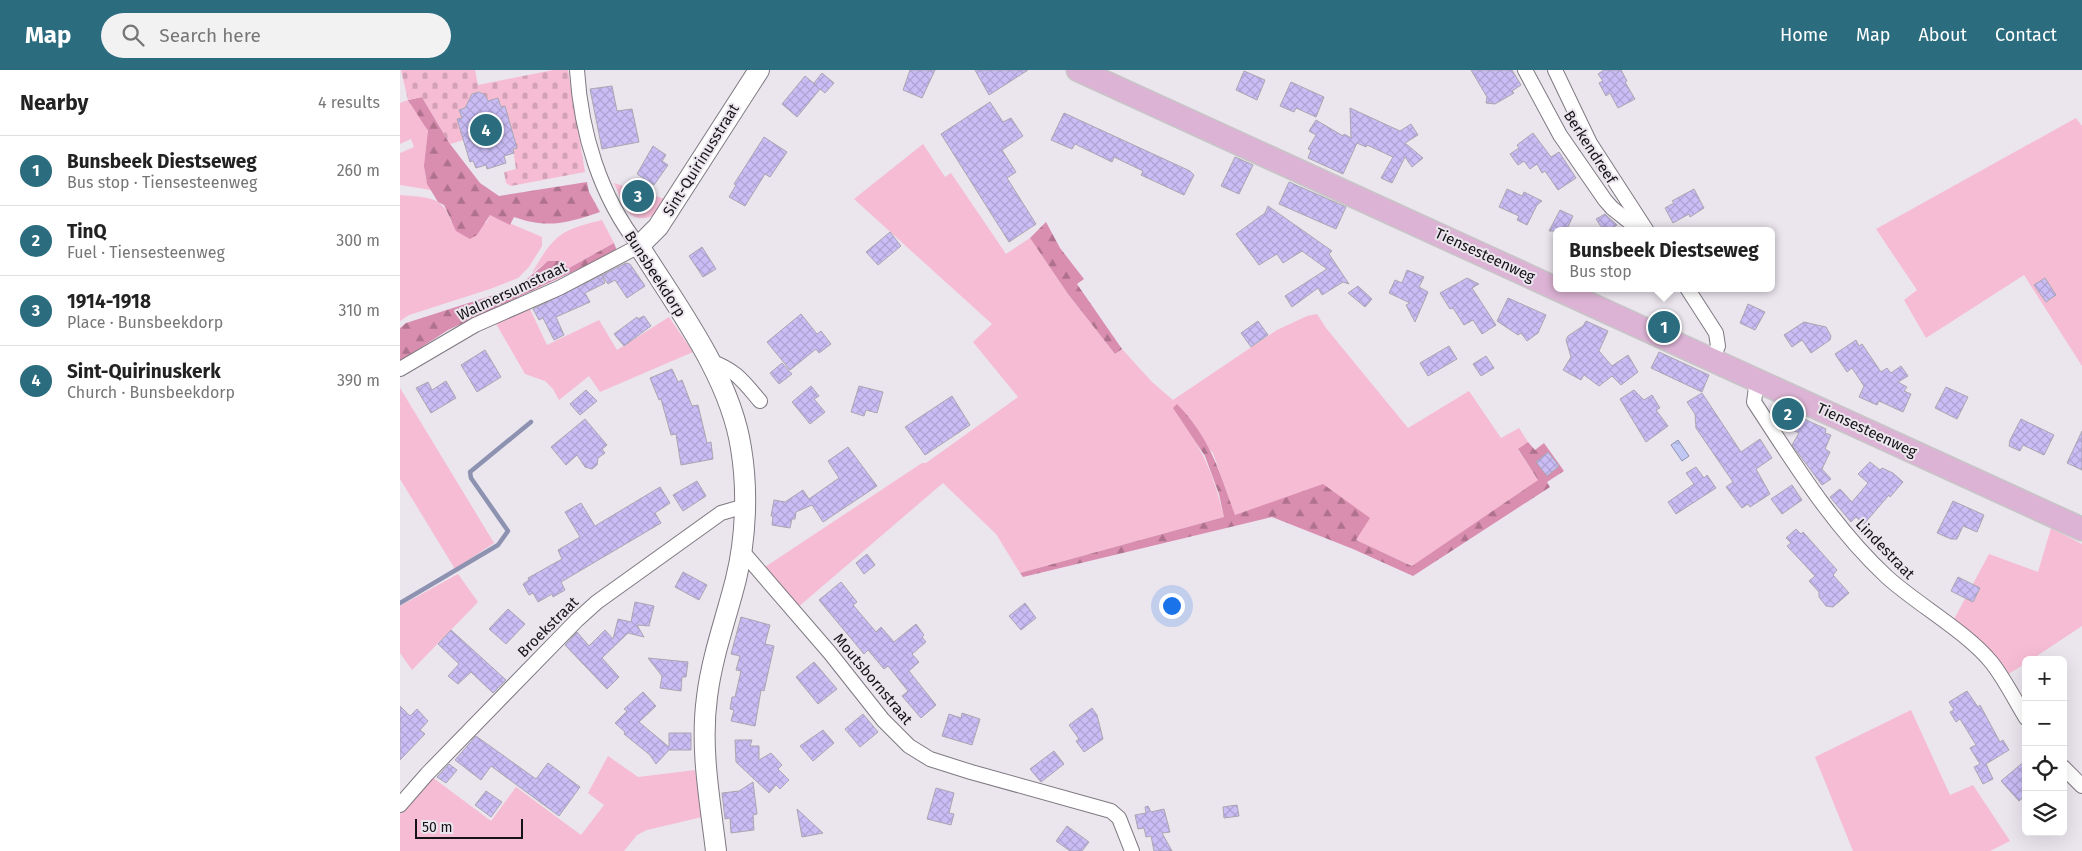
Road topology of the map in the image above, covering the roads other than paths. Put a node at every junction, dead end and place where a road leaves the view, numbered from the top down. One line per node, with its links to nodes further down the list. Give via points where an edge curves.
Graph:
1 (577, 70): 8 (street, Bunsbeekdorp, via 578,94 598,173 625,228)
2 (759, 70): 8 (street, Sint-Quirinusstraat, via 658,227)
3 (1078, 70): 9 (main road, Tiensesteenweg)
4 (1525, 70): 6 (street, Berkendreef, via 1560,135 1612,208)
5 (1555, 70): 7 (street, Berkendreef, via 1590,143)
6 (1636, 227)
7 (1644, 227)
8 (639, 246): 13 (street, Bunsbeekdorp); 14 (street, Walmersumstraat, via 559,288 475,325)
9 (1553, 287)
10 (1563, 292): 12 (main road, Tiensesteenweg)
11 (1690, 292): 12 (street, via 1716,333 1718,346)
12 (1712, 360): 15 (main road, Tiensesteenweg)
13 (710, 361): 16 (street, via 727,367 741,378); 17 (street, Bunsbeekdorp, via 742,447)
14 (400, 369)
15 (1757, 380): 18 (main road, Tiensesteenweg); 20 (street, Lindestraat, via 1754,402 1826,508 1886,576 1966,638 1992,663)
16 (760, 401)
17 (744, 506): 19 (street, Bunsbeekdorp); 23 (street, Broekstraat, via 721,513 590,608)
18 (2082, 529)
19 (742, 551): 24 (street, Bunsbeekdorp, via 711,671 704,725 705,762); 25 (street, Moutsbornstraat, via 883,720 909,746 930,758 963,769 1111,811 1119,818)
20 (2022, 712)
21 (2067, 770): 22 (street)
22 (2082, 786)
23 (400, 805)
24 (716, 851)
25 (1132, 851)

